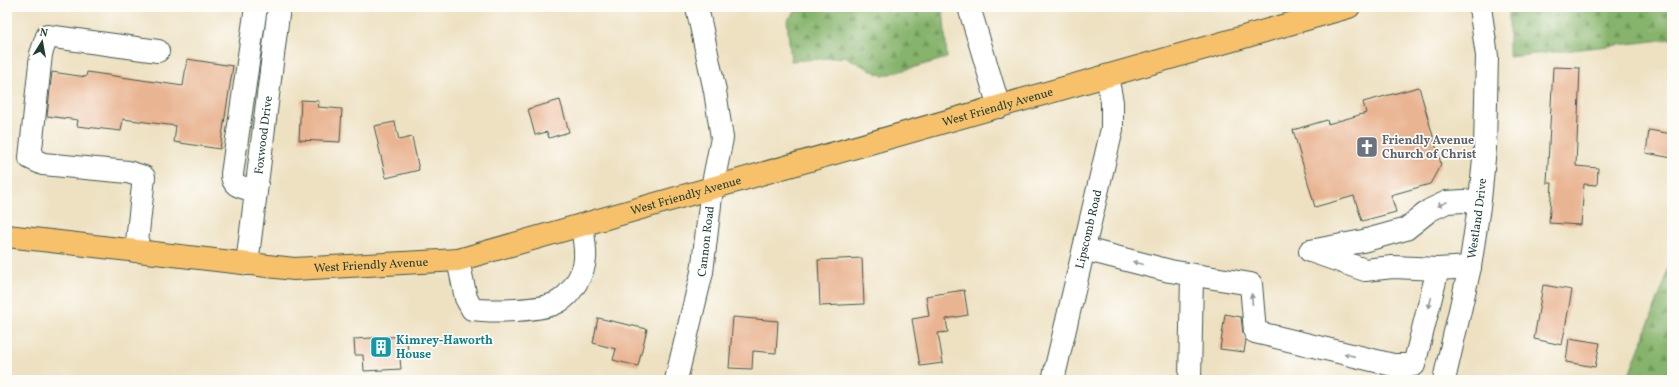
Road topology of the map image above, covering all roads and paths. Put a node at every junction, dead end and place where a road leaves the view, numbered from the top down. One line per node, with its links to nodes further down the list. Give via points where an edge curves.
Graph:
1 (256, 7): 11 (street, via 232,174 232,180 236,185)
2 (279, 7): 11 (street, Foxwood Drive)
3 (697, 7): 10 (street, Cannon Road, via 722,138)
4 (969, 7): 9 (street)
5 (1349, 7): 8 (main road, West Friendly Avenue)
6 (1480, 7): 12 (street, Westland Drive, via 1487,56 1485,148)
7 (158, 51): 16 (street, via 47,36 41,54 30,158 42,164 128,172 144,177)
8 (1107, 76): 9 (main road, West Friendly Avenue); 15 (street, Lipscomb Road, via 1112,102 1112,129)
9 (999, 107): 10 (main road, West Friendly Avenue)
10 (712, 188): 13 (main road, West Friendly Avenue); 22 (street, Cannon Road, via 702,272)
11 (256, 190): 18 (street, Foxwood Drive)
12 (1480, 200): 19 (street, Westland Drive); 20 (street, one-way to 20, via 1446,202 1430,210 1406,229 1363,241 1310,251 1365,270 1393,267)
13 (582, 225): 17 (main road, West Friendly Avenue); 17 (street, via 585,259 579,277 569,293 558,302 490,311 472,309 466,298)
14 (7, 236): 16 (main road, West Friendly Avenue)
15 (1084, 249): 21 (street, one-way to 15); 23 (street, Lipscomb Road)
16 (136, 251): 18 (main road, West Friendly Avenue)
17 (458, 260): 18 (main road, West Friendly Avenue, via 294,269)
18 (247, 264)
19 (1470, 267): 20 (street); 25 (street, Westland Drive)
20 (1438, 269): 21 (street, one-way to 21, via 1414,365 1393,365 1255,332 1251,284)
21 (1192, 275): 24 (street)
22 (676, 380)
23 (1053, 380)
24 (1190, 380)
25 (1446, 380)

